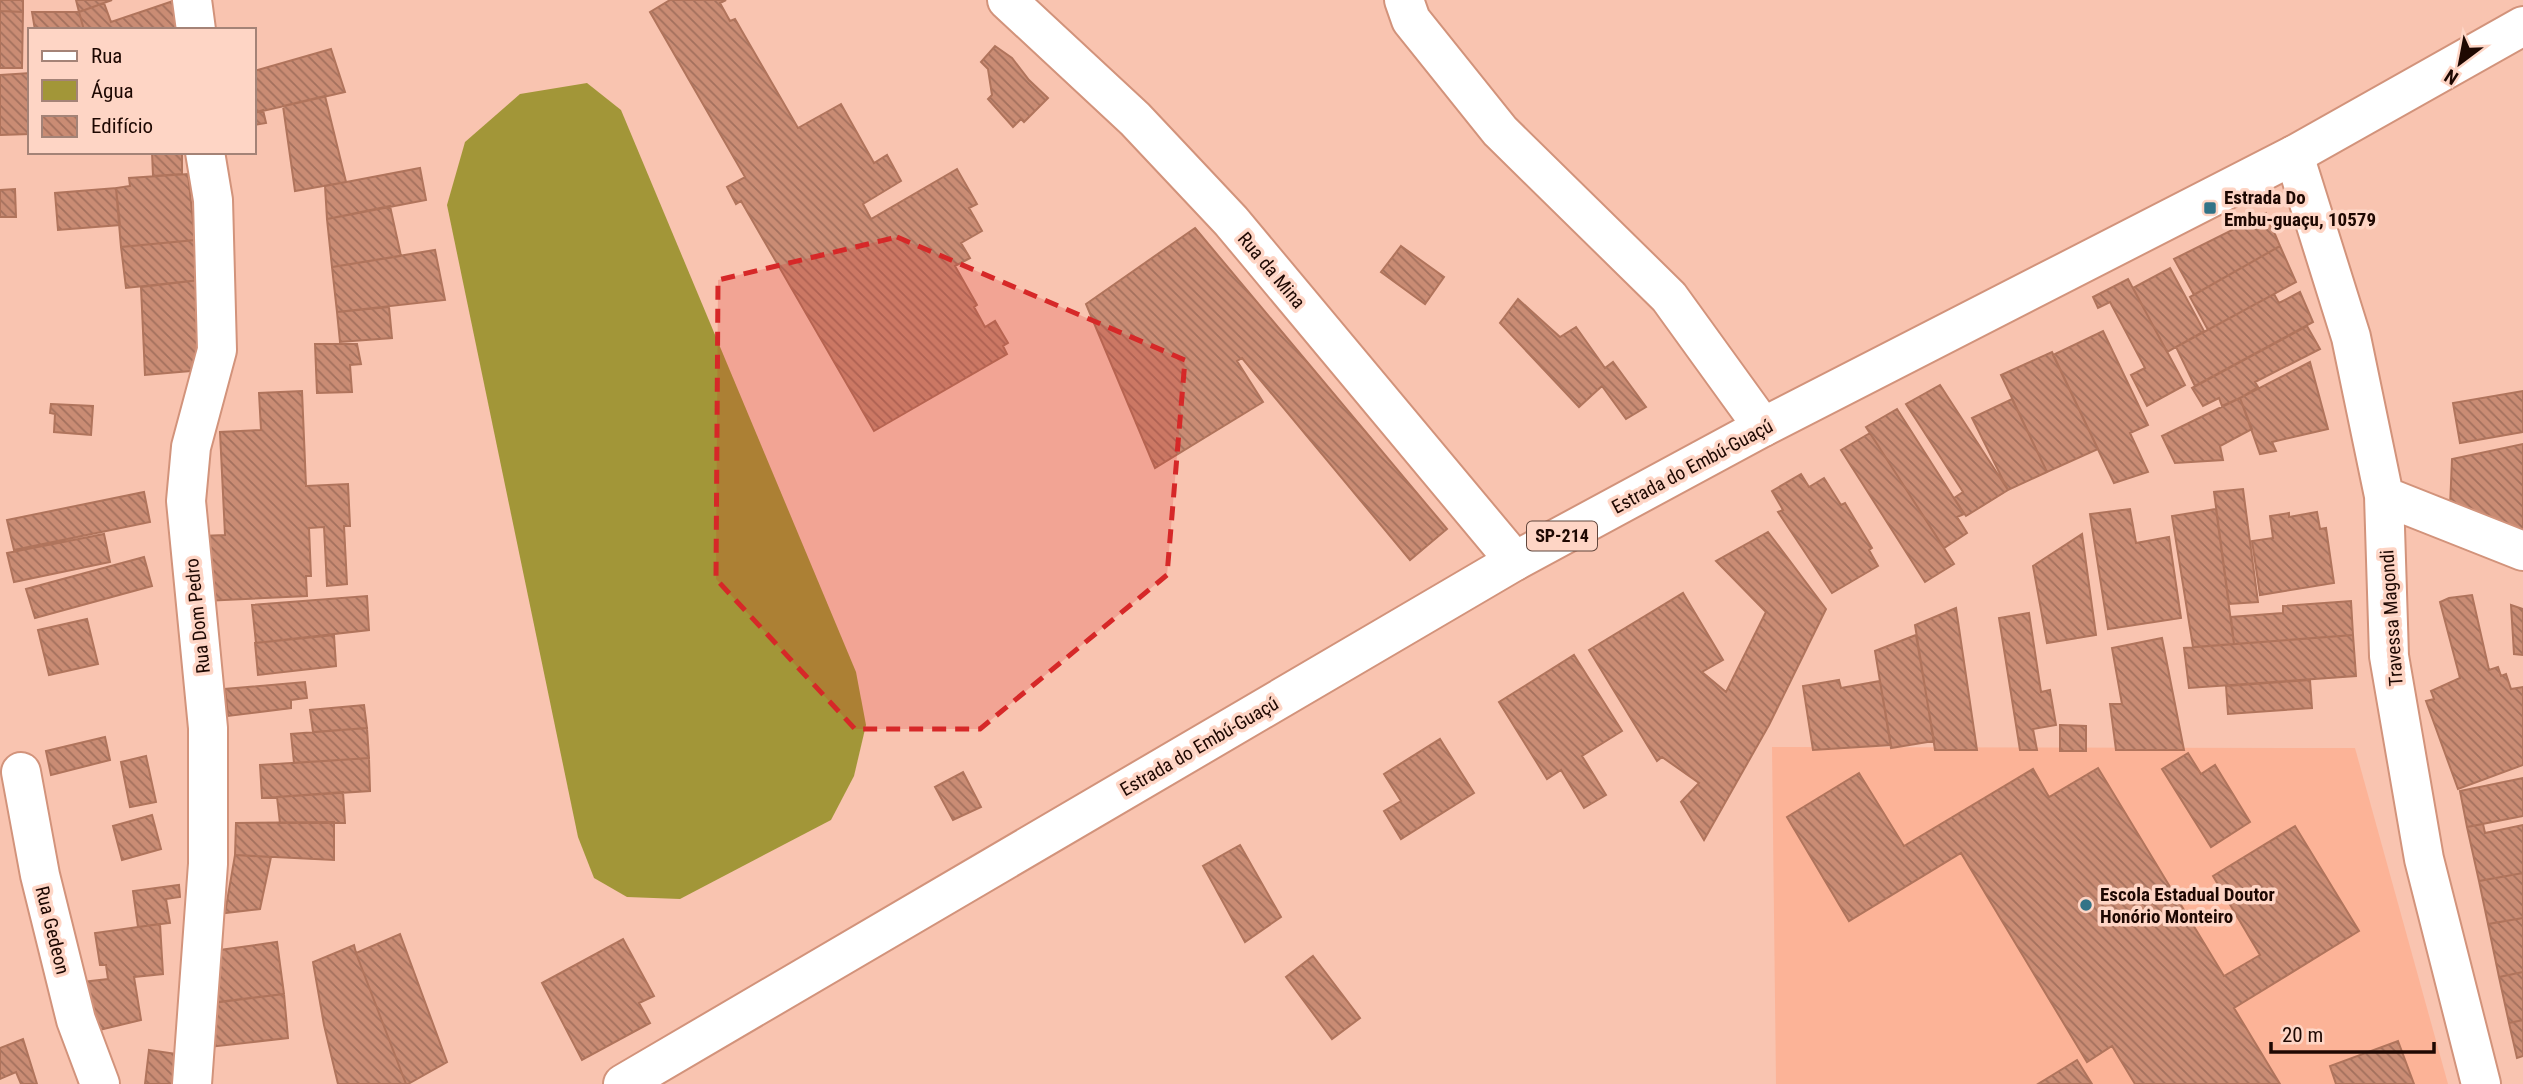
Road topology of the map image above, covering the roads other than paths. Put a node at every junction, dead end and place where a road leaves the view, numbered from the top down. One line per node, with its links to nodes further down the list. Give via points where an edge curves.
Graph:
1 (192, 0): 5 (street)
2 (1007, 0): 11 (street, Rua da Mina, via 1135,119 1231,221)
3 (1404, 0): 8 (street, via 1411,20 1500,131 1669,297)
4 (2523, 26): 7 (street, Estrada do Embú-Guaçú / SP-214)
5 (196, 28)
6 (205, 154): 14 (street, Rua Dom Pedro, via 213,200 217,351 191,447 186,500 208,728 208,864)
7 (2294, 155): 8 (street, Estrada do Embú-Guaçú / SP-214); 9 (street, Travessa Magondi, via 2351,337)
8 (1763, 426): 11 (street, Estrada do Embú-Guaçú / SP-214)
9 (2384, 496): 10 (street); 16 (street, Travessa Magondi, via 2389,656 2424,859)
10 (2523, 551)
11 (1515, 561): 15 (street, Estrada do Embú-Guaçú / SP-214)
12 (21, 772): 13 (street, Rua Gedeon, via 40,875 76,1020)
13 (100, 1084)
14 (192, 1084)
15 (623, 1084)
16 (2481, 1084)

